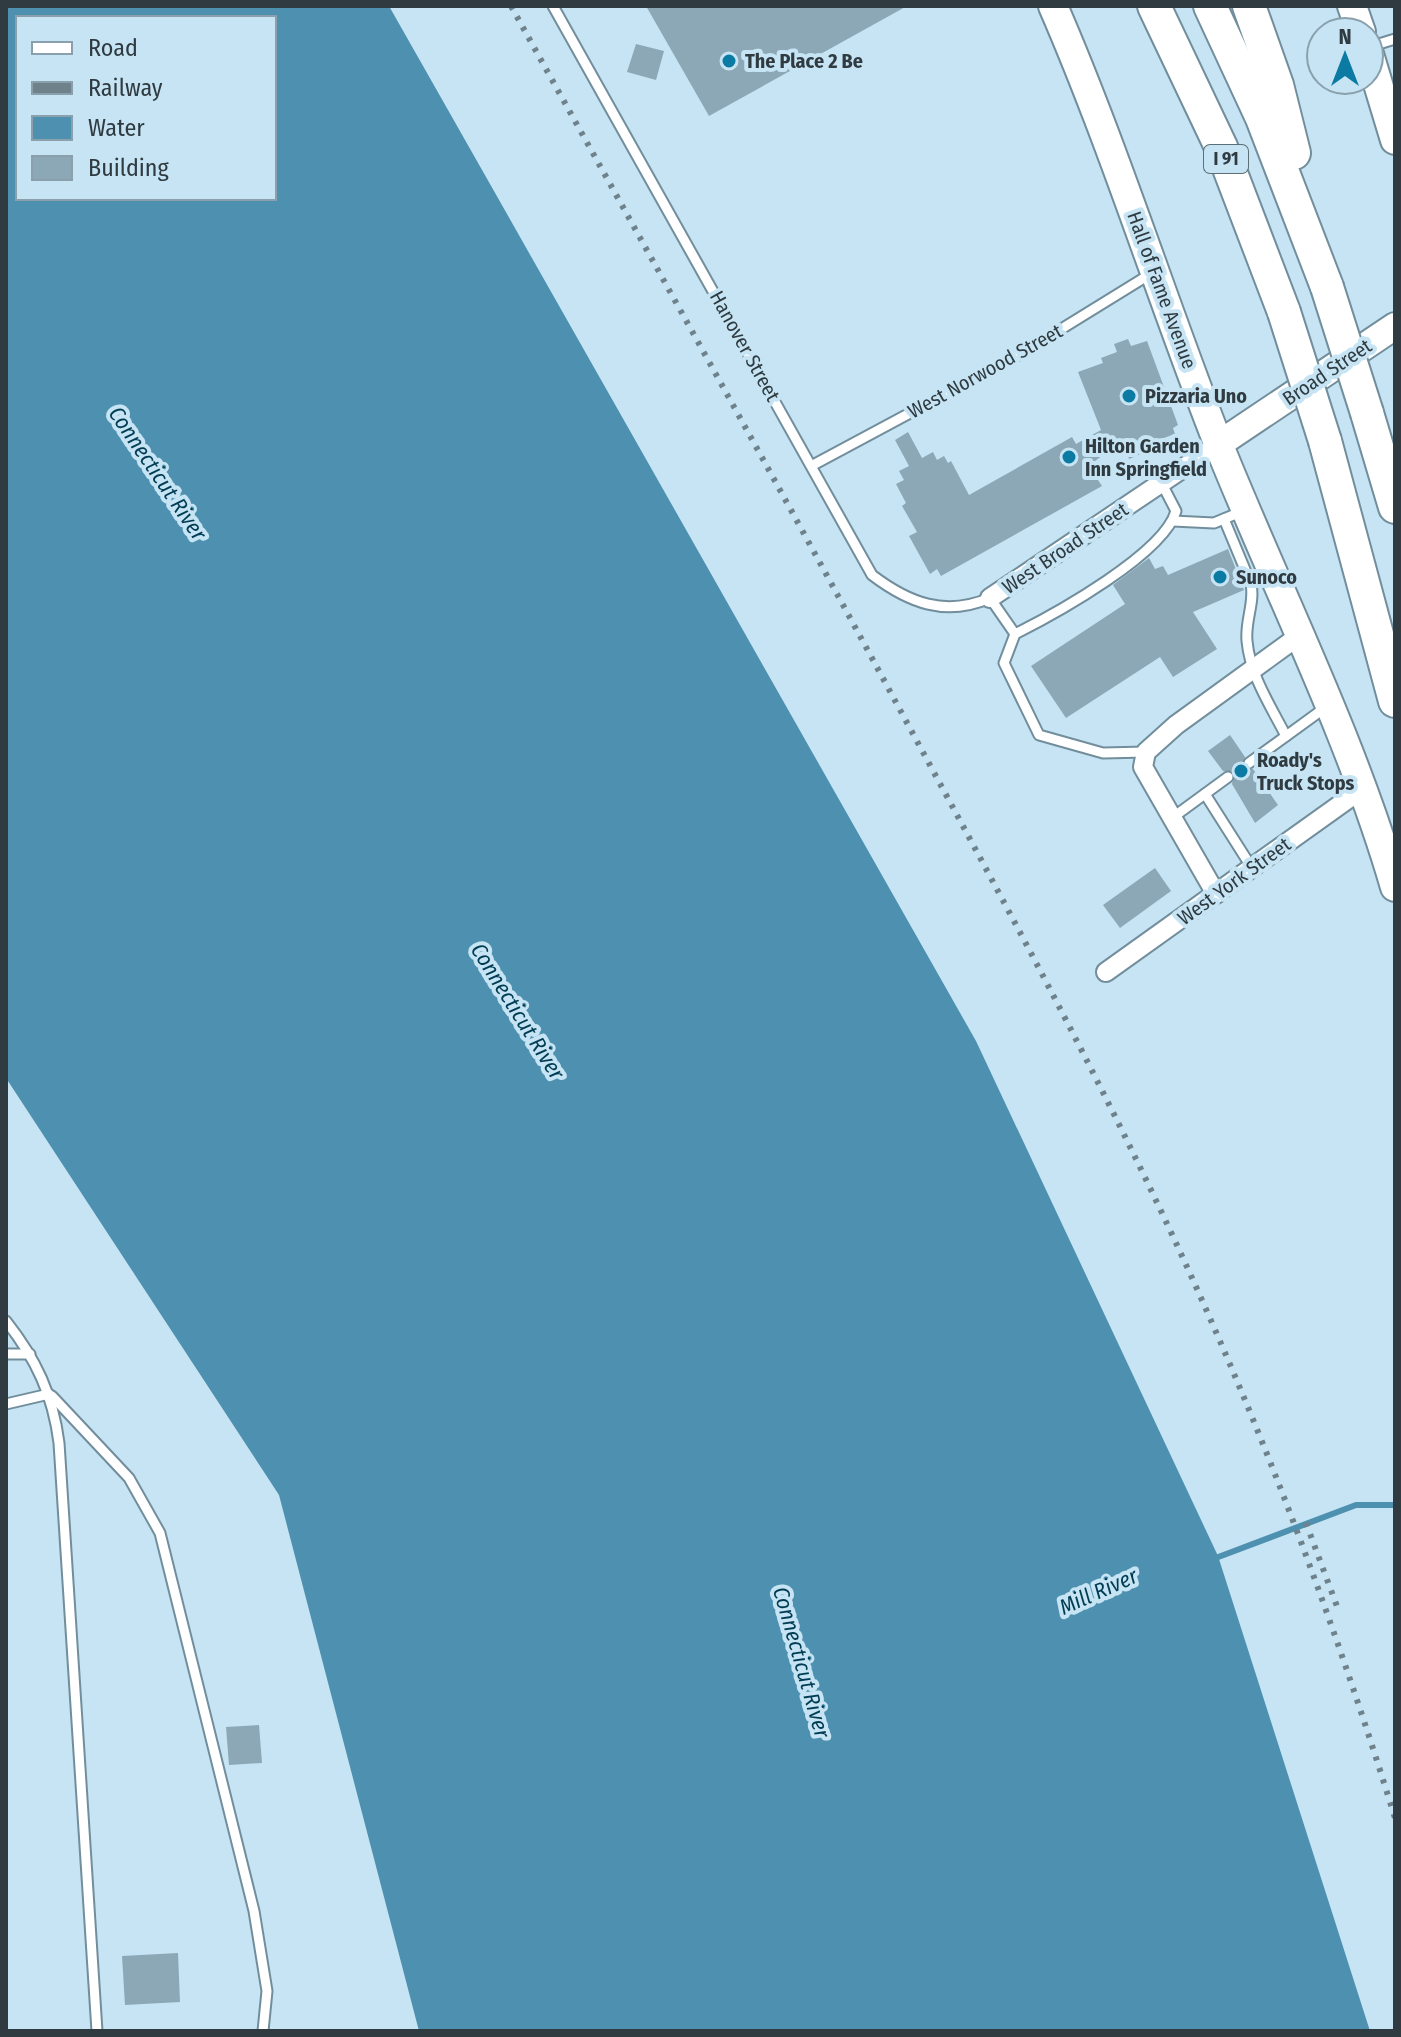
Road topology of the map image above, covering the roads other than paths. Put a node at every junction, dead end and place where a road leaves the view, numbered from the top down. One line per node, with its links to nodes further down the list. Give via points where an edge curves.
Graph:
1 (553, 6): 12 (lane, Hanover Street)
2 (1053, 6): 8 (main road, Hall of Fame Avenue, via 1100,114)
3 (1154, 6): 22 (highway, I 91, bridge, via 1221,147 1284,312 1325,441)
4 (1210, 6): 9 (highway, I 91, via 1262,118)
5 (1249, 6): 9 (highway, via 1284,110)
6 (1391, 111): 7 (main road)
7 (1395, 140)
8 (1155, 271): 11 (main road, Hall of Fame Avenue); 12 (lane, West Norwood Street, via 1024,352)
9 (1323, 274): 14 (highway, I 91, bridge)
10 (1395, 326): 11 (main road, Broad Street)
11 (1219, 444): 13 (street, West Broad Street); 15 (main road, Hall of Fame Avenue)
12 (813, 465): 18 (lane, Hanover Street, via 872,575 896,593 941,608 969,607)
13 (1162, 484): 16 (lane, via 1176,511); 18 (street, West Broad Street)
14 (1395, 507)
15 (1235, 515): 16 (lane, via 1214,523); 17 (main road, Hall of Fame Avenue)
16 (1173, 521): 19 (lane, via 1143,553 1065,610)
17 (1262, 580): 20 (main road, Hall of Fame Avenue); 21 (lane, via 1247,614)
18 (990, 598): 19 (lane)
19 (1015, 634): 25 (lane, via 1004,663 1039,735 1103,753)
20 (1300, 635): 21 (street); 23 (main road, Hall of Fame Avenue)
21 (1252, 669): 24 (lane); 25 (street)
22 (1395, 701)
23 (1329, 705): 24 (lane); 28 (main road, Hall of Fame Avenue)
24 (1286, 736): 26 (lane)
25 (1146, 752): 30 (street, via 1143,767)
26 (1249, 763)
27 (1228, 777): 29 (lane)
28 (1362, 789): 31 (street, West York Street); 32 (main road, Hall of Fame Avenue)
29 (1205, 794): 30 (lane); 31 (lane)
30 (1172, 818): 33 (street)
31 (1252, 868): 33 (street, West York Street)
32 (1395, 887)
33 (1216, 894): 34 (street, West York Street)
34 (1106, 972)
35 (6, 1321): 37 (lane)
36 (6, 1354): 37 (lane)
37 (30, 1354): 38 (lane)
38 (49, 1394): 39 (lane); 40 (lane, via 61,1472); 41 (lane, via 129,1478 160,1533 254,1911 267,1991)
39 (6, 1404)
40 (97, 2031)
41 (263, 2031)

